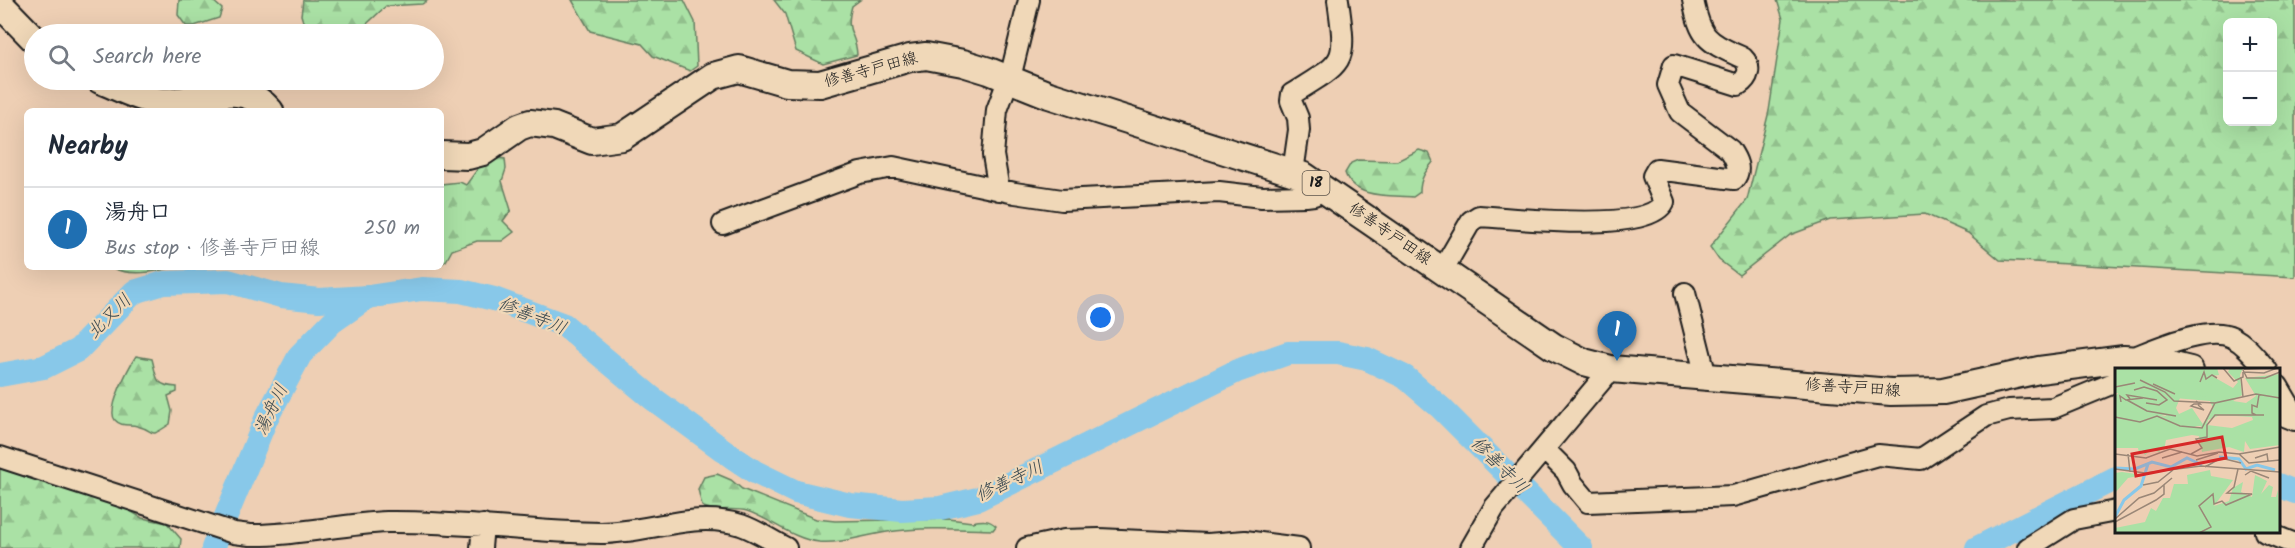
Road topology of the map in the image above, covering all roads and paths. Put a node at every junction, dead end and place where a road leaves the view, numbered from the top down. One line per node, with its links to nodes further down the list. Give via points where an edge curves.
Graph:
1 (1029, 0): 6 (street)
2 (1338, 0): 10 (street, via 1343,43 1339,60 1329,72 1292,94 1299,123)
3 (1693, 0): 14 (street, via 1705,37 1743,58 1749,72 1738,85 1674,65 1668,86 1680,112 1735,157 1738,170 1734,179 1657,169 1653,176 1664,202 1662,207 1626,220 1594,223 1479,216 1471,221)
4 (0, 4): 5 (main road)
5 (24, 29)
6 (1009, 79): 9 (main road, 修善寺戸田線 / 18, via 963,63 926,56 820,84 787,82 739,69 713,76 622,137 592,141 554,126 530,123 483,152); 10 (main road, 修善寺戸田線 / 18, via 1132,123); 12 (street, via 993,133)
7 (127, 90): 8 (main road, via 157,101 176,102 242,93 260,100)
8 (267, 108)
9 (444, 155)
10 (1293, 172): 11 (main road, 修善寺戸田線 / 18)
11 (1322, 187): 12 (street, via 1314,195 1306,196 1197,192 1082,200); 14 (main road, 修善寺戸田線 / 18)
12 (999, 190): 13 (street, via 893,167 860,173)
13 (723, 224)
14 (1442, 271): 19 (main road, 修善寺戸田線 / 18, via 1569,357)
15 (1685, 293): 20 (street)
16 (2140, 363): 17 (main road, 修善寺戸田線 / 18); 18 (street, via 2188,339 2221,334 2245,345); 20 (main road, 修善寺戸田線 / 18, via 2039,370 1943,391 1891,392)
17 (2182, 368)
18 (2266, 368)
19 (1611, 369): 20 (main road, 修善寺戸田線 / 18); 25 (street)
20 (1706, 376)
21 (2115, 382): 25 (street, via 2053,408 1986,416 1921,459 1878,455 1733,496 1588,502 1566,471)
22 (2280, 390): 24 (street)
23 (2280, 411): 24 (main road)
24 (2295, 416)
25 (1540, 456): 37 (street, via 1494,508)
26 (0, 457): 28 (street, via 234,533 264,535 386,522)
27 (2115, 512): 38 (street, via 2074,519)
28 (483, 525): 34 (street); 35 (street, via 622,532 709,519 760,532)
29 (2265, 533): 39 (street)
30 (2268, 533): 31 (street)
31 (2295, 544)
32 (1037, 546): 33 (street, via 1099,540)
33 (1204, 546): 36 (street, via 1245,541)
34 (481, 548)
35 (786, 548)
36 (1299, 548)
37 (1471, 548)
38 (2028, 548)
39 (2256, 548)

